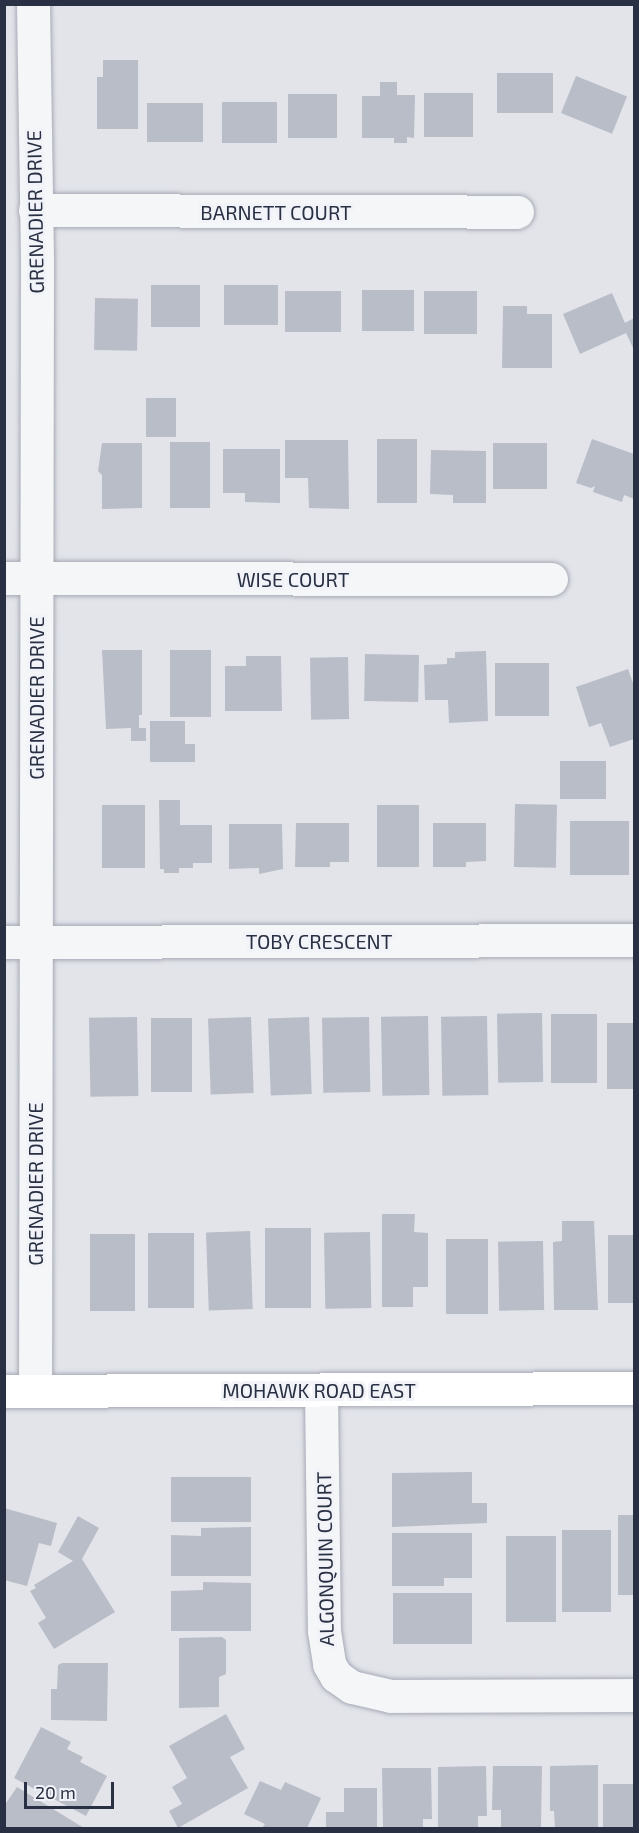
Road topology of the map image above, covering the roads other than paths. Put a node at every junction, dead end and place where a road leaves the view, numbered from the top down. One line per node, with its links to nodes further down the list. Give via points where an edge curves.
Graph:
1 (33, 4): 2 (street, GRENADIER DRIVE)
2 (35, 210): 3 (street, BARNETT COURT); 4 (street, GRENADIER DRIVE)
3 (517, 212)
4 (20, 578): 5 (street, WISE COURT); 7 (street, GRENADIER DRIVE)
5 (551, 579)
6 (634, 940): 7 (street, TOBY CRESCENT)
7 (20, 942): 10 (street, GRENADIER DRIVE)
8 (634, 1388): 9 (main road, MOHAWK ROAD EAST)
9 (321, 1390): 10 (main road, MOHAWK ROAD EAST); 11 (street, ALGONQUIN COURT, via 324,1631 329,1664 336,1676 352,1687 391,1696)
10 (20, 1391)
11 (634, 1695)

